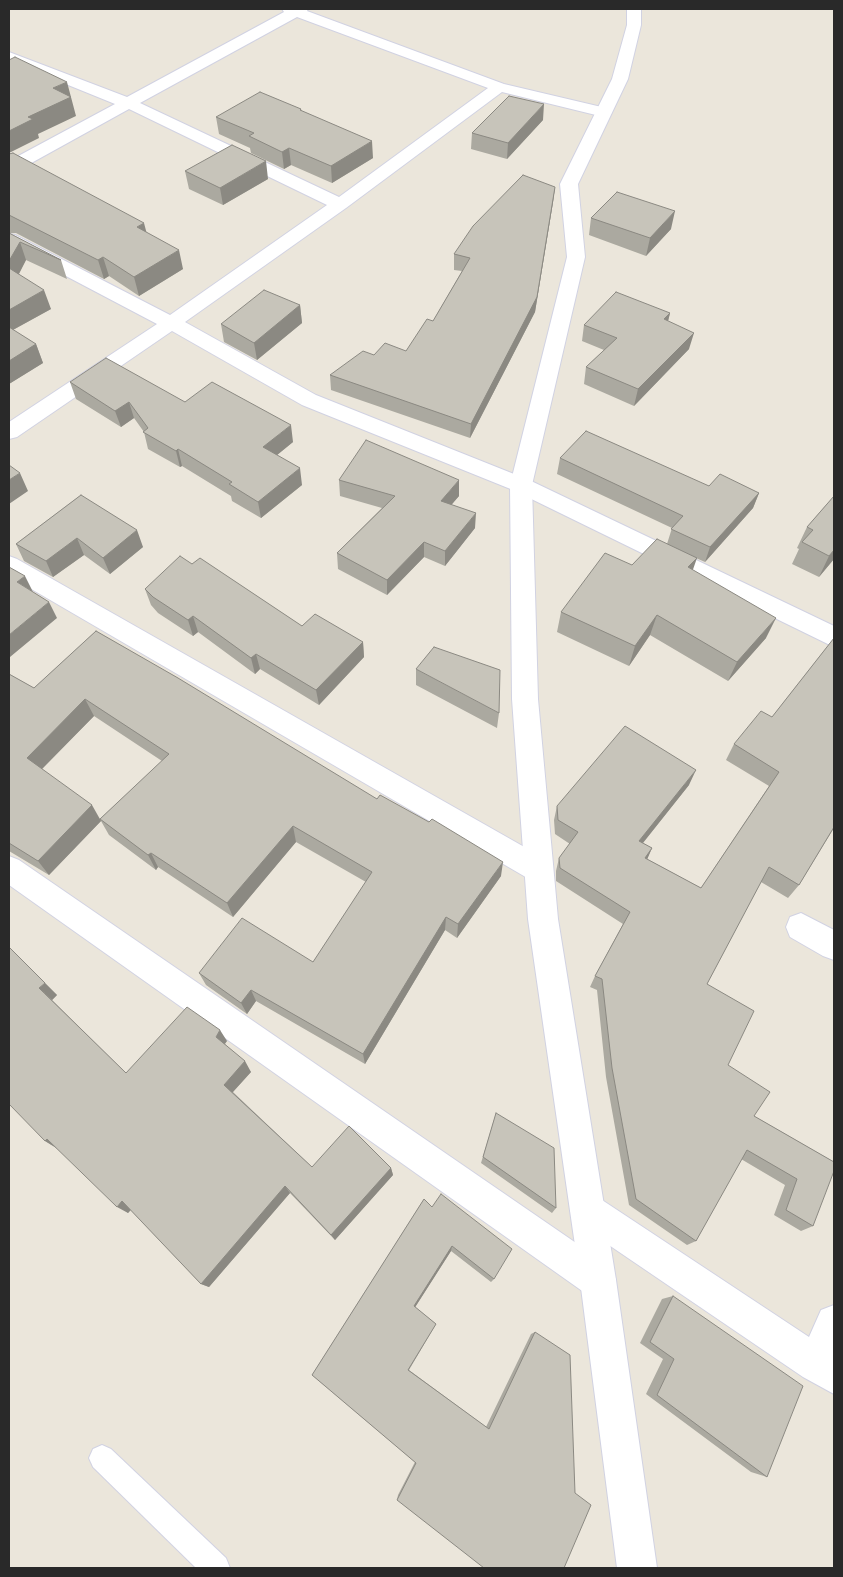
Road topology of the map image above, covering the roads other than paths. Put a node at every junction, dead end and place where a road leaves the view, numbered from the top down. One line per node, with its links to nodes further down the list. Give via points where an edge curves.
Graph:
1 (634, 9): 6 (street, via 634,24 620,79)
2 (296, 10): 4 (street); 5 (street)
3 (9, 56): 5 (street)
4 (499, 87): 6 (street); 8 (street)
5 (128, 103): 7 (street); 8 (street)
6 (604, 112): 12 (street, via 569,184 576,257)
7 (9, 168)
8 (340, 204): 10 (street)
9 (9, 238): 10 (street)
10 (171, 323): 11 (street); 12 (street, via 309,400)
11 (9, 432)
12 (521, 485): 14 (street); 16 (street, via 525,699)
13 (9, 565): 16 (street)
14 (834, 636)
15 (9, 869): 20 (street)
16 (539, 870): 19 (street, via 543,919)
17 (801, 926): 18 (street)
18 (834, 946)
19 (587, 1210): 20 (street); 22 (street)
20 (598, 1280): 25 (street)
21 (834, 1323): 22 (street)
22 (825, 1370)
23 (102, 1458): 24 (lane)
24 (216, 1568)
25 (637, 1568)

